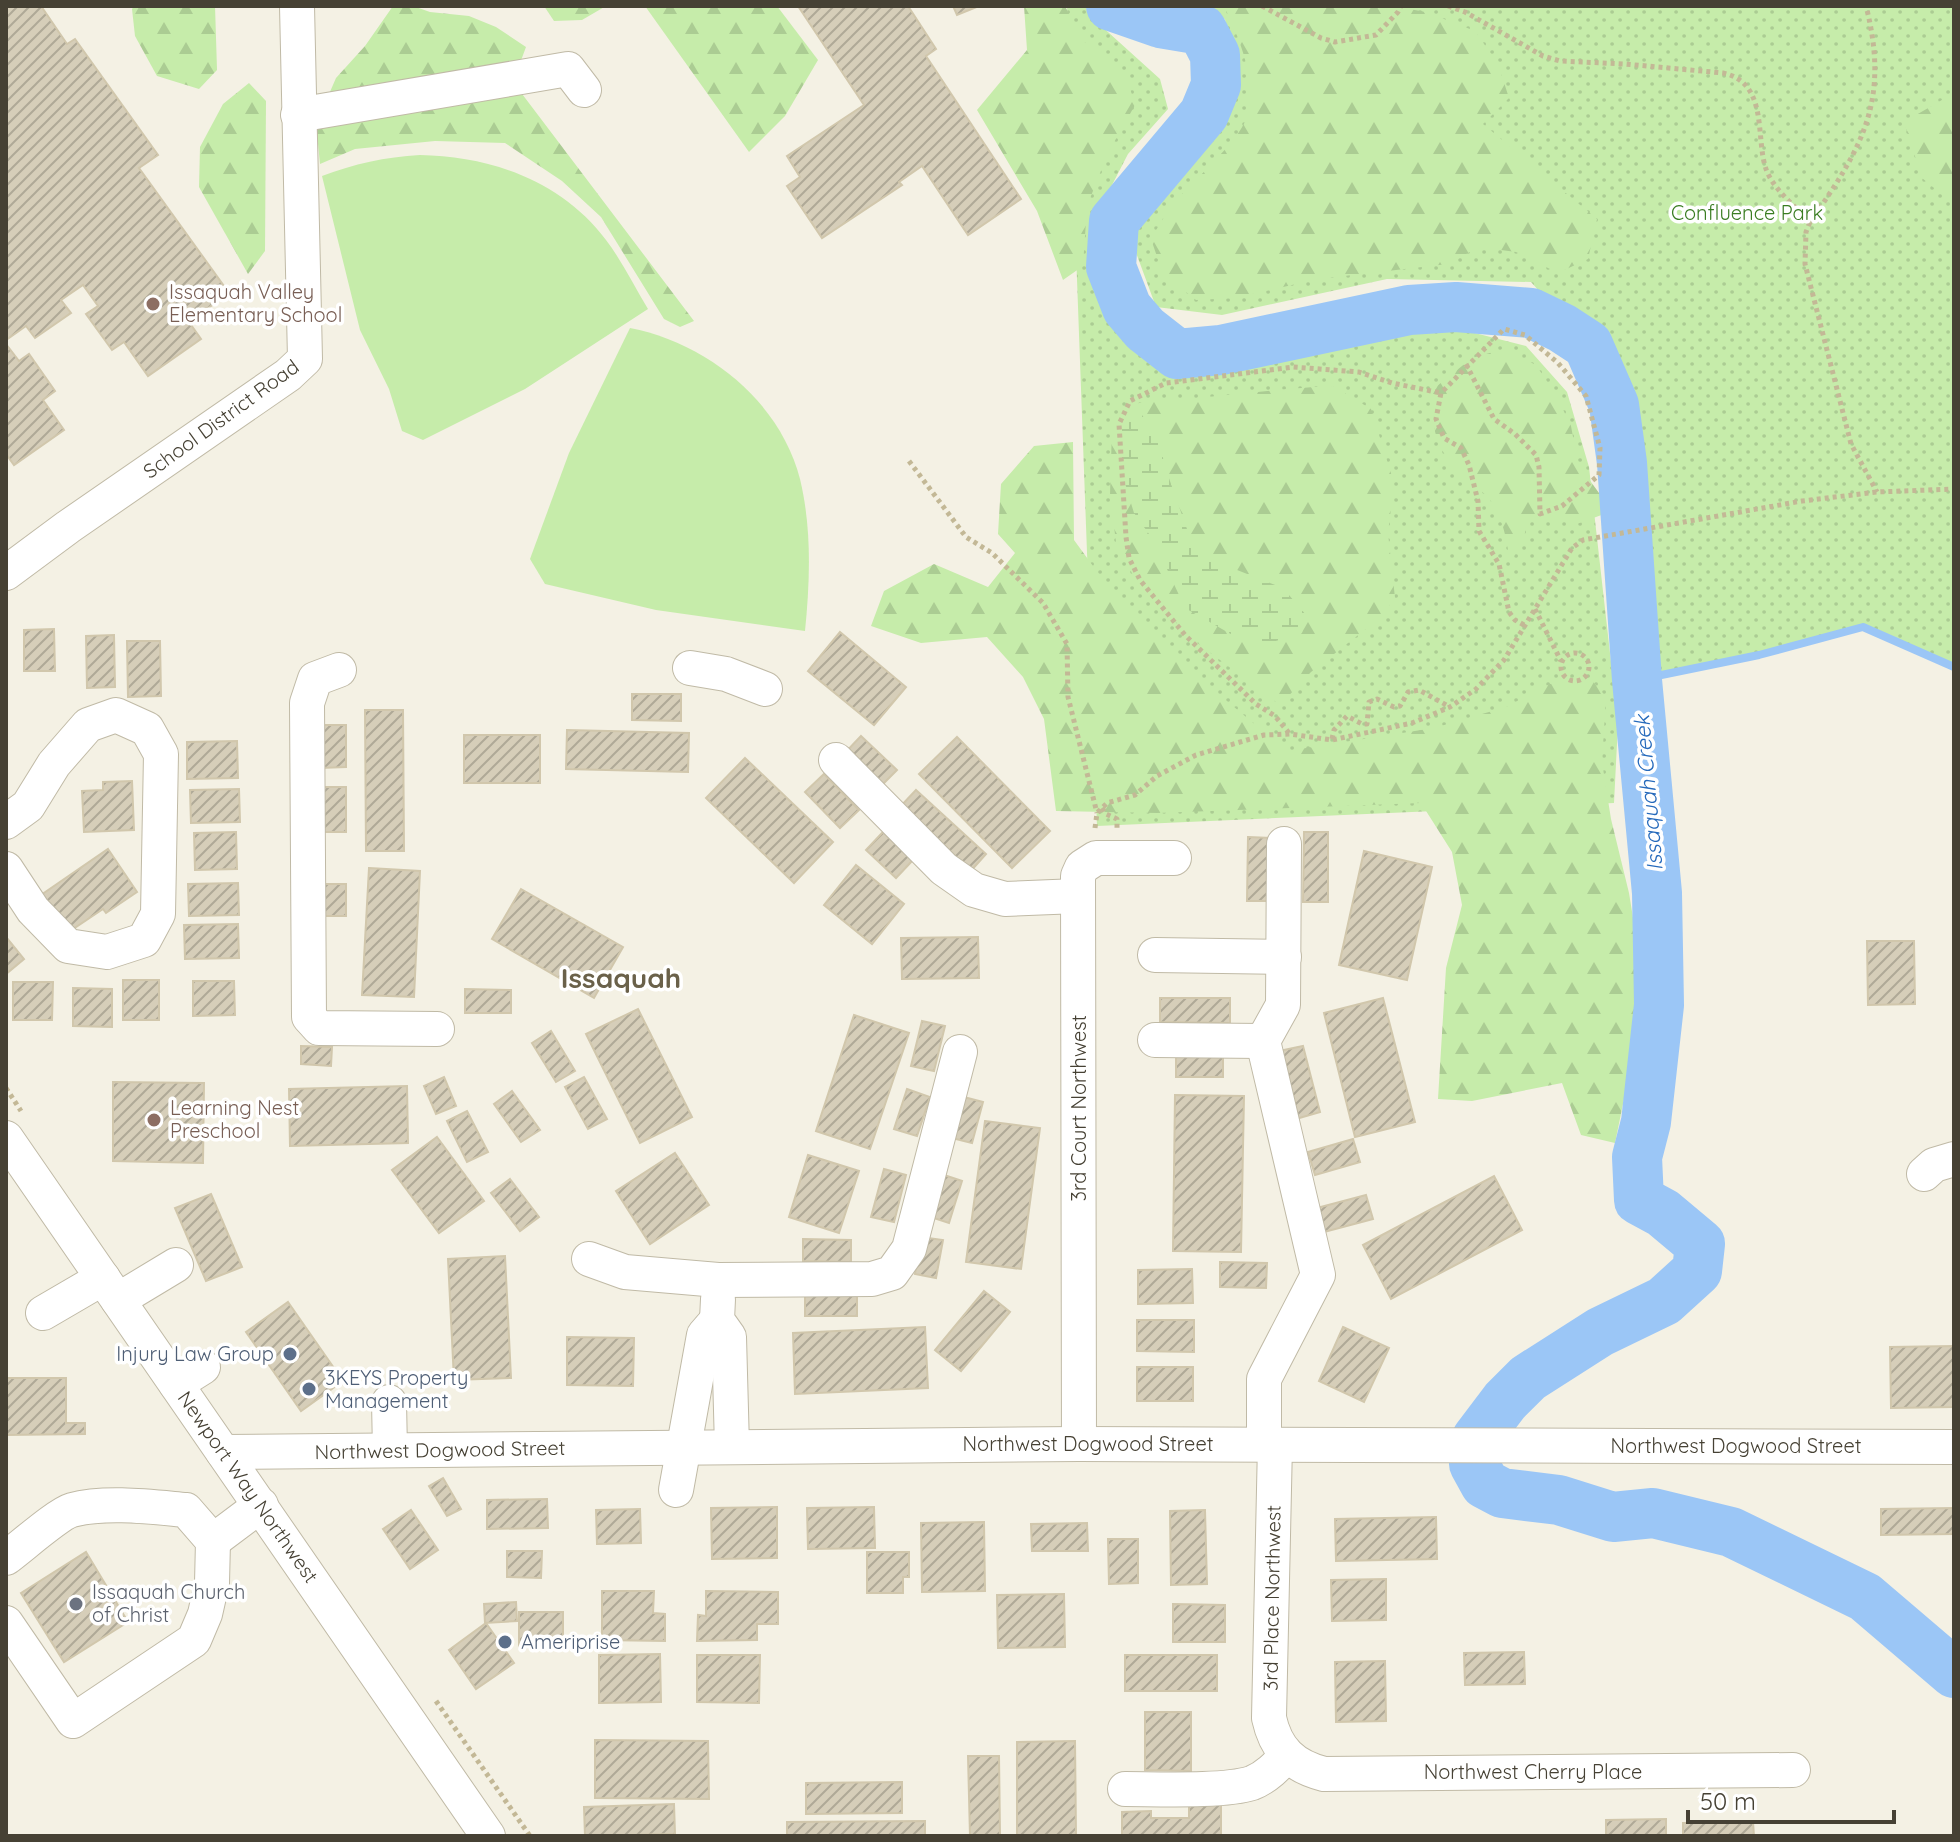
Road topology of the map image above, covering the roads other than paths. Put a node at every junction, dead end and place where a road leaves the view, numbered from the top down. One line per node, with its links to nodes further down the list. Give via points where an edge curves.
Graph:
1 (297, 6): 3 (street, School District Road)
2 (576, 80): 3 (street)
3 (298, 115): 4 (street, School District Road, via 305,359)
4 (6, 573)
5 (690, 668): 7 (street)
6 (339, 670): 16 (street, via 315,679 307,703 309,1017 319,1028)
7 (765, 689)
8 (836, 760): 13 (street, via 944,869 974,890 1005,899)
9 (6, 822): 12 (street, via 28,806 54,764 88,725 116,715 147,729 161,754 158,914 144,940 107,952 68,946 33,910)
10 (1284, 844): 15 (street)
11 (1174, 858): 13 (street, 3rd Court Northwest, via 1096,858 1082,867)
12 (6, 869)
13 (1078, 896): 30 (street, 3rd Court Northwest)
14 (1155, 955): 15 (street)
15 (1284, 957): 18 (street, via 1283,1005)
16 (437, 1029)
17 (1155, 1040): 18 (street)
18 (1263, 1041): 31 (street, 3rd Place Northwest, via 1318,1275 1264,1379)
19 (960, 1052): 25 (street, via 909,1249 892,1273 872,1279)
20 (6, 1138): 26 (street, Newport Way Northwest)
21 (1954, 1159): 22 (street)
22 (1924, 1174)
23 (589, 1259): 25 (street, via 625,1272)
24 (176, 1265): 26 (street)
25 (718, 1280): 28 (street)
26 (110, 1289): 27 (street); 36 (street, Newport Way Northwest, via 189,1375)
27 (43, 1313)
28 (717, 1320): 32 (street, via 704,1335); 33 (street, via 729,1337)
29 (389, 1402): 35 (street)
30 (1079, 1444): 31 (street, Northwest Dogwood Street); 33 (street, Northwest Dogwood Street)
31 (1270, 1444): 34 (street, Northwest Dogwood Street); 42 (street, 3rd Place Northwest, via 1269,1718)
32 (684, 1447): 33 (street, Northwest Dogwood Street); 35 (street, Northwest Dogwood Street); 37 (street)
33 (732, 1447)
34 (1954, 1447)
35 (390, 1450): 36 (street, Northwest Dogwood Street)
36 (223, 1452): 38 (street, Newport Way Northwest)
37 (676, 1490)
38 (261, 1505): 39 (street); 45 (street, Newport Way Northwest)
39 (213, 1541): 40 (street, via 186,1510 100,1507 70,1510); 41 (street, via 212,1583 194,1640 73,1721)
40 (6, 1558)
41 (6, 1623)
42 (1284, 1752): 43 (street, Northwest Cherry Place, via 1306,1769 1324,1774); 44 (street, via 1268,1774 1252,1783)
43 (1793, 1770)
44 (1125, 1789)
45 (488, 1836)

